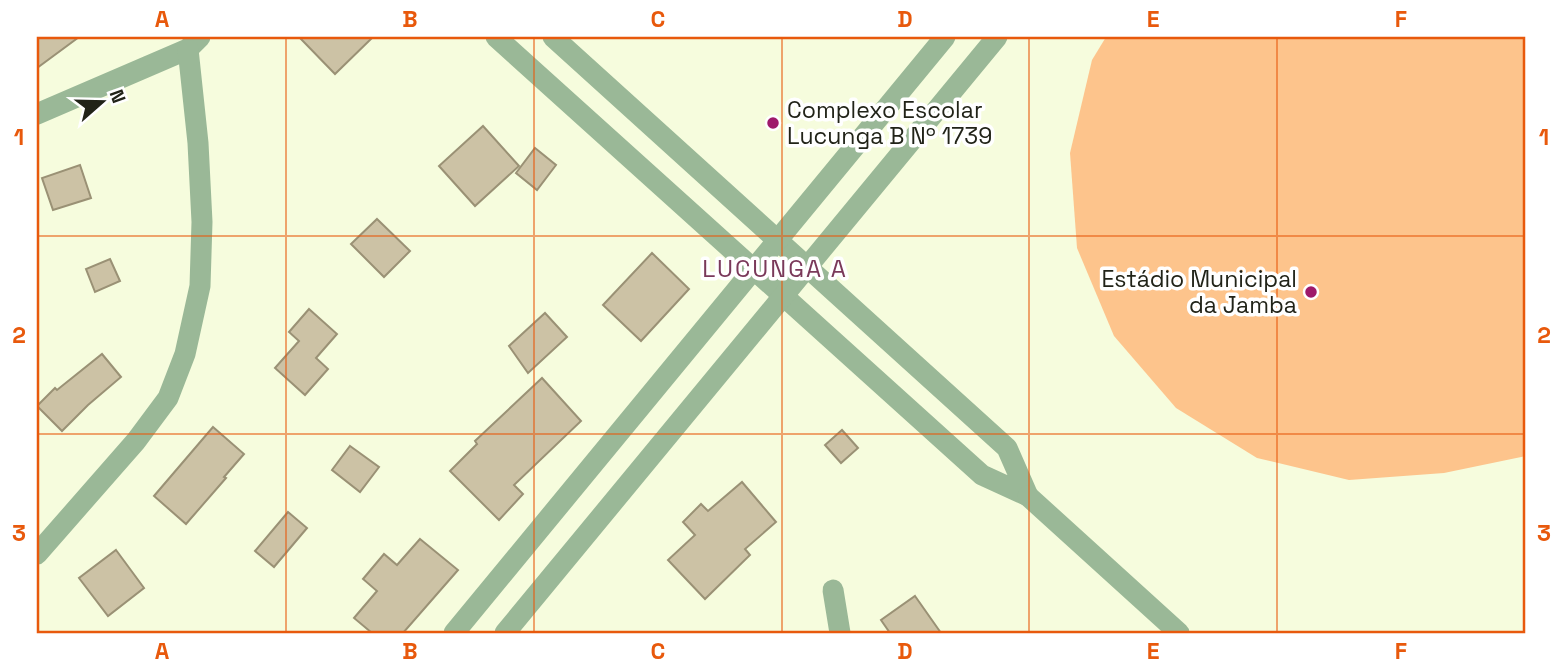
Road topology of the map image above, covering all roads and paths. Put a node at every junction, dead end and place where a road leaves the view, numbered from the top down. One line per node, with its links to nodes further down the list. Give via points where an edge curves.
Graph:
1 (496, 37): 9 (street)
2 (553, 37): 7 (street)
3 (945, 37): 7 (street)
4 (997, 37): 8 (street)
5 (194, 43): 6 (street); 12 (street, via 202,222 200,286 184,354 168,398 136,442)
6 (37, 114)
7 (778, 240): 8 (street); 9 (street)
8 (808, 267): 10 (street); 11 (street, via 1007,448)
9 (754, 270): 10 (street); 14 (street)
10 (783, 296): 11 (street, via 982,475); 15 (street)
11 (1028, 496): 17 (street)
12 (37, 554)
13 (833, 590): 16 (street)
14 (454, 633)
15 (505, 633)
16 (840, 633)
17 (1178, 633)

